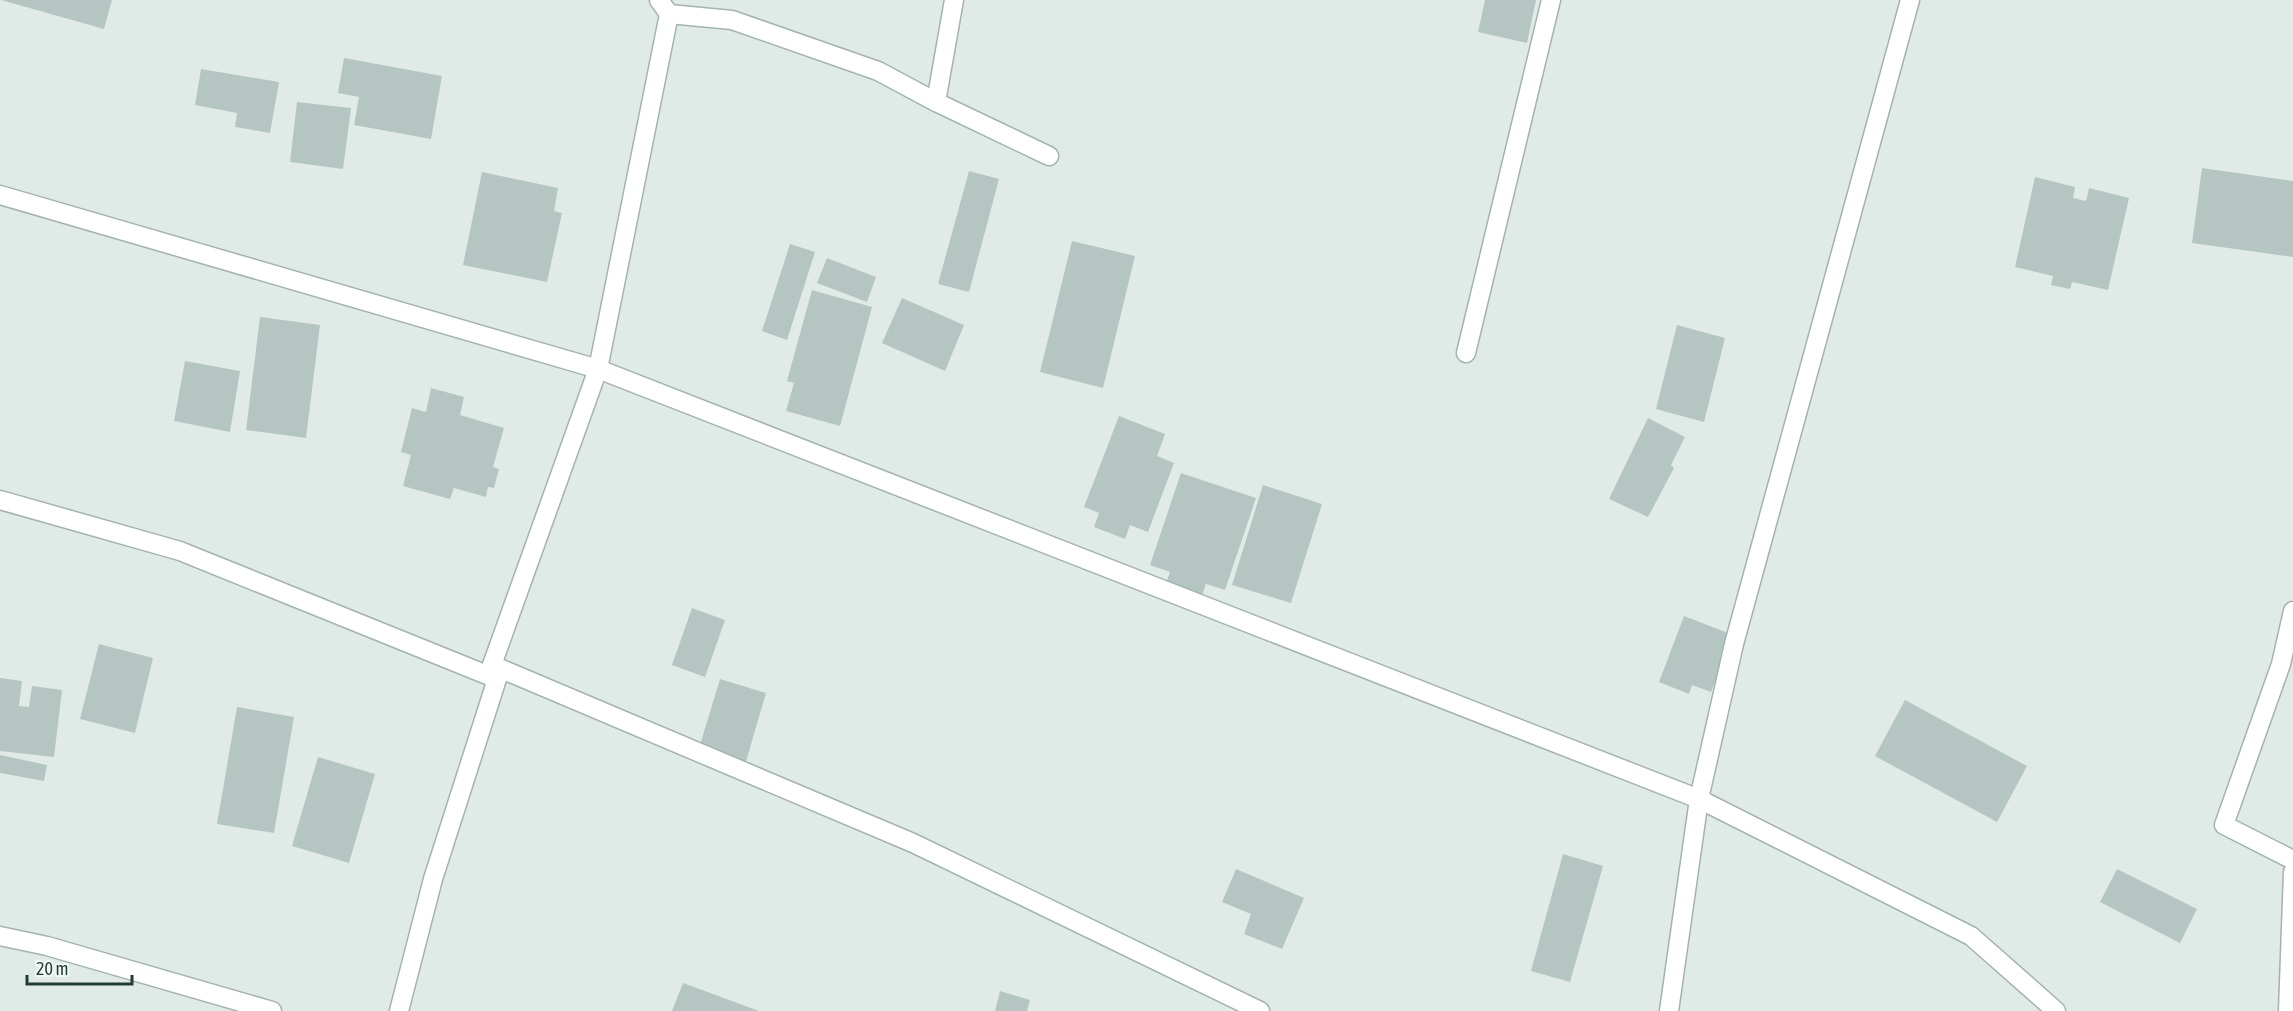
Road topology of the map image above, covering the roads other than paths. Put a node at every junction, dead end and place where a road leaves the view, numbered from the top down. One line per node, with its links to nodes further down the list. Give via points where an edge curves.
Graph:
1 (954, 0): 5 (street)
2 (1551, 0): 8 (street)
3 (1910, 0): 13 (street, via 1734,644)
4 (664, 7): 5 (street, via 732,20 878,71); 9 (street)
5 (936, 102): 6 (street)
6 (1049, 156)
7 (0, 195): 9 (street)
8 (1466, 353)
9 (598, 369): 12 (street); 13 (street)
10 (0, 500): 12 (street, via 180,551)
11 (2293, 611): 14 (street, via 2281,664 2224,825)
12 (495, 672): 18 (street, via 433,879); 19 (street, via 913,843)
13 (1699, 799): 20 (street); 21 (street, via 1971,936)
14 (2293, 860)
15 (2293, 872): 22 (street)
16 (0, 936): 17 (street)
17 (272, 1011)
18 (399, 1011)
19 (1260, 1011)
20 (1669, 1011)
21 (2056, 1011)
22 (2288, 1011)

